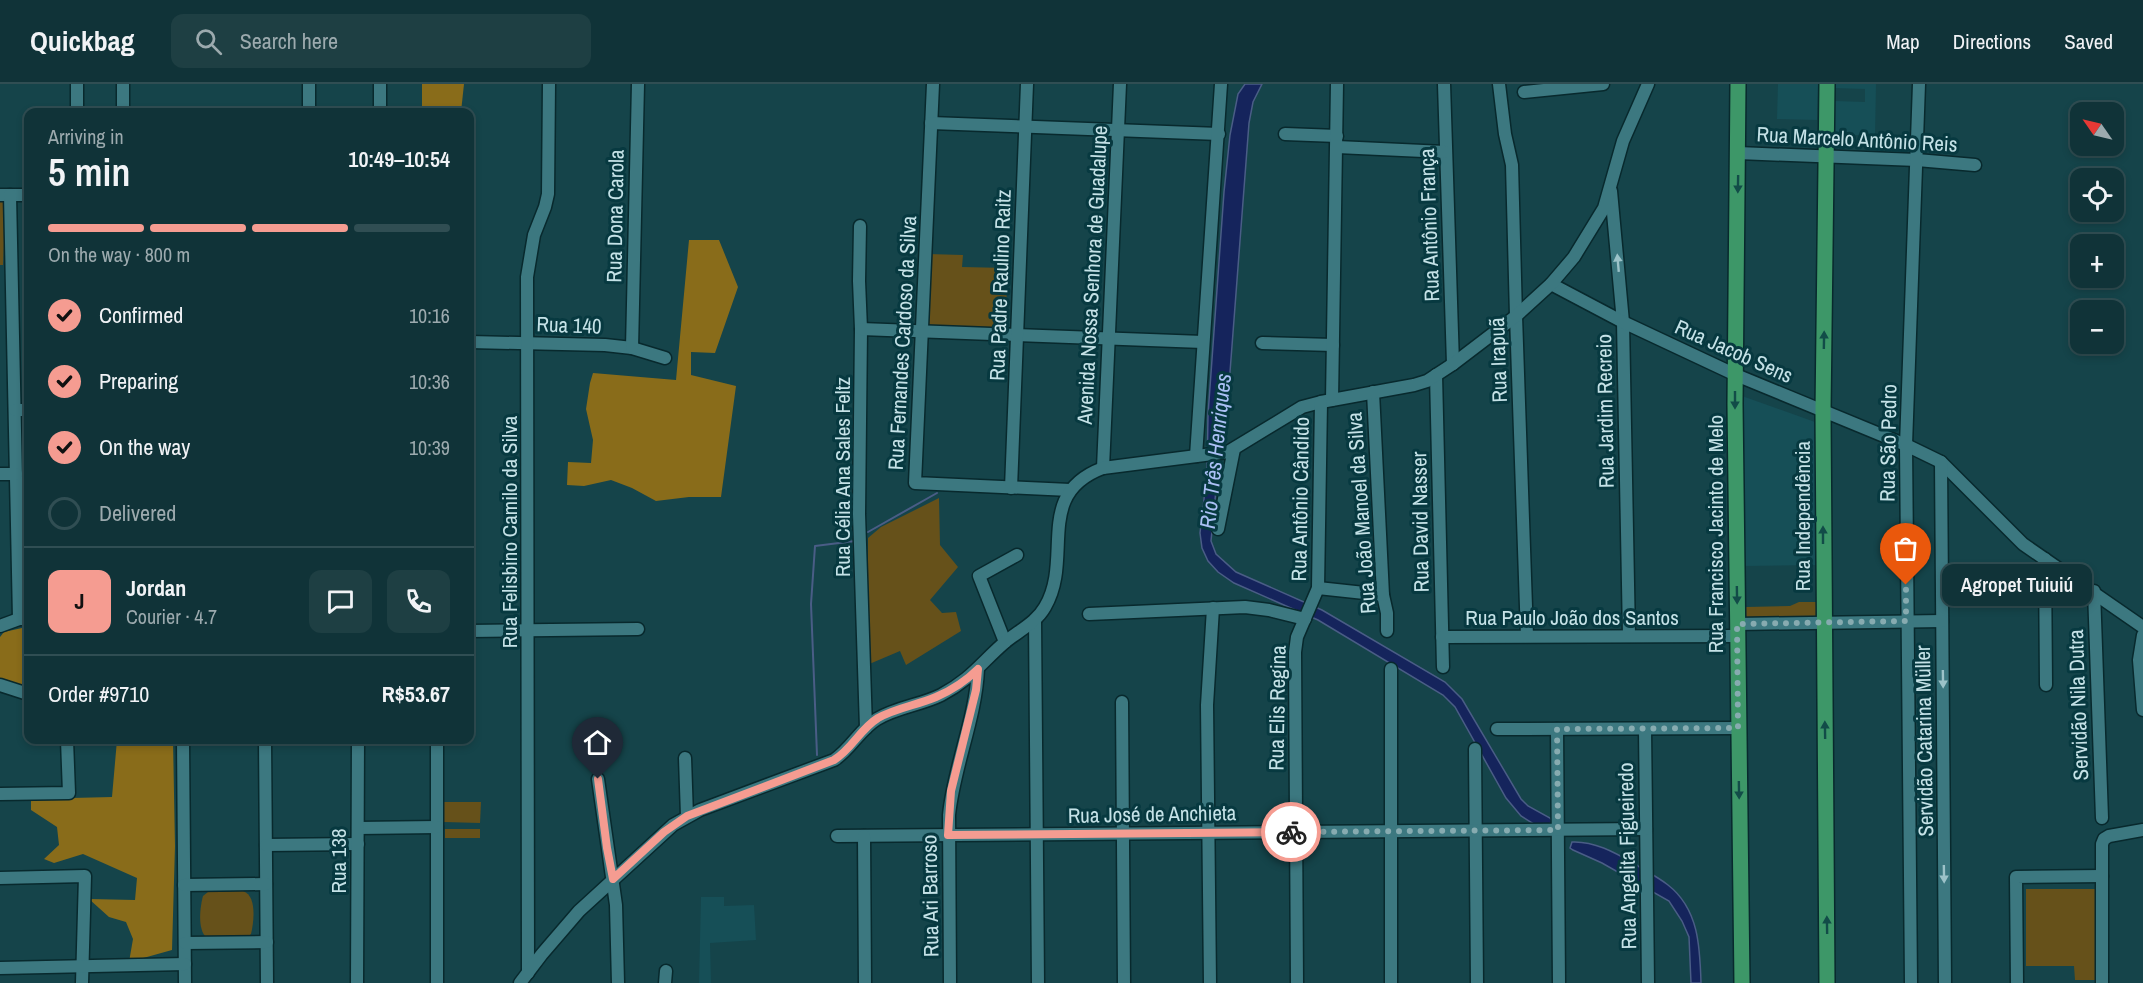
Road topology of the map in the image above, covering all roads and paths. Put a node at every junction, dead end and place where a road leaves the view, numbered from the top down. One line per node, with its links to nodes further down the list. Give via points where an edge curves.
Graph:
1 (77, 84): 22 (street)
2 (123, 84): 23 (street)
3 (309, 84): 24 (street)
4 (380, 84): 25 (street)
5 (549, 84): 50 (street, Rua Felisbino Camilo da Silva, via 548,194 528,261)
6 (638, 84): 53 (street, Rua Dona Carola)
7 (933, 84): 26 (street, Rua Fernandes Cardoso da Silva)
8 (1027, 84): 27 (street, Rua Padre Raulino Raitz)
9 (1120, 84): 28 (street, Avenida Nossa Senhora de Guadalupe)
10 (1221, 84): 21 (street)
11 (1231, 84): 21 (street)
12 (1337, 84): 31 (street, Rua Antônio Cândido)
13 (1444, 84): 32 (street, Rua Antônio França)
14 (1499, 84): 42 (street, Rua Irapuã, via 1512,165)
15 (1603, 84): 20 (street)
16 (1648, 84): 37 (street, via 1623,141)
17 (1738, 84): 33 (main road, Rua Francisco Jacinto de Melo)
18 (1827, 84): 34 (main road, Rua Independência)
19 (1919, 84): 35 (street, Rua São Pedro)
20 (1524, 92)
21 (1220, 105): 29 (street)
22 (77, 108)
23 (123, 108)
24 (309, 108)
25 (380, 108)
26 (931, 123): 27 (street); 45 (street, Rua Fernandes Cardoso da Silva)
27 (1026, 126): 28 (street); 46 (street, Rua Padre Raulino Raitz)
28 (1118, 130): 29 (street); 47 (street, Avenida Nossa Senhora de Guadalupe)
29 (1219, 134): 49 (street)
30 (1285, 134): 31 (street)
31 (1337, 142): 32 (street); 52 (street, Rua Antônio Cândido)
32 (1445, 152): 55 (street, Rua Antônio França)
33 (1738, 153): 34 (street, Rua Marcelo Antônio Reis); 57 (main road, Rua Francisco Jacinto de Melo, one-way to 57)
34 (1826, 157): 35 (street, Rua Marcelo Antônio Reis); 62 (main road, Rua Independência, one-way to 34)
35 (1917, 160): 36 (street, Rua Marcelo Antônio Reis); 63 (street, Rua São Pedro)
36 (1975, 165)
37 (1610, 186): 41 (street, via 1594,225); 43 (street, Rua Jardim Recreio, one-way to 37)
38 (5, 195): 39 (street); 60 (street)
39 (24, 195)
40 (860, 226): 44 (street, Rua Célia Ana Sales Feltz)
41 (1551, 284): 42 (street); 43 (street, Rua Jacob Sens)
42 (1516, 316): 55 (street); 94 (street, Rua Irapuã)
43 (1623, 322): 57 (street, Rua Jacob Sens); 95 (street, Rua Jardim Recreio)
44 (861, 329): 45 (street); 106 (street, Rua Célia Ana Sales Feltz, via 859,514)
45 (922, 331): 46 (street); 70 (street, Rua Fernandes Cardoso da Silva, via 915,483)
46 (1017, 335): 47 (street); 70 (street, Rua Padre Raulino Raitz)
47 (1108, 339): 49 (street); 67 (street, Avenida Nossa Senhora de Guadalupe)
48 (474, 342): 50 (street, Rua 140)
49 (1203, 342): 65 (street)
50 (528, 343): 53 (street, Rua 140); 89 (street, Rua Felisbino Camilo da Silva)
51 (1262, 343): 52 (street)
52 (1333, 345): 59 (street, Rua Antônio Cândido)
53 (632, 348): 54 (street, Rua 140)
54 (665, 358)
55 (1454, 364): 56 (street)
56 (1436, 375): 58 (street, via 1414,385); 96 (street, Rua David Nasser)
57 (1736, 375): 62 (street, Rua Jacob Sens); 90 (main road, Rua Francisco Jacinto de Melo, one-way to 90)
58 (1372, 392): 59 (street); 77 (street, Rua João Manoel da Silva)
59 (1326, 401): 64 (street, via 1290,413); 76 (street, Rua Antônio Cândido)
60 (15, 410): 61 (street); 69 (street)
61 (24, 410)
62 (1823, 412): 63 (street, Rua Jacob Sens); 85 (main road, Rua Independência, one-way to 62)
63 (1906, 445): 66 (street, Rua Jacob Sens); 83 (street, Rua São Pedro)
64 (1228, 451): 65 (street); 72 (street)
65 (1199, 455): 67 (street)
66 (1941, 462): 74 (street, Rua Jacob Sens, via 2005,527); 84 (street, Servidão Catarina Müller)
67 (1102, 468): 71 (street)
68 (0, 474): 69 (street)
69 (16, 474): 81 (street)
70 (1011, 488): 71 (street, Rua Fernandes Cardoso da Silva)
71 (1070, 490): 82 (street, via 1059,517 1051,592)
72 (1218, 529)
73 (1017, 555): 97 (street, via 979,576)
74 (2045, 559): 75 (street, Rua Jacob Sens); 102 (street)
75 (2094, 591): 87 (street, Rua Jacob Sens); 121 (street, Servidão Nila Dutra)
76 (1317, 592): 77 (street); 80 (street, Rua Elis Regina)
77 (1383, 595): 92 (street, Rua João Manoel da Silva)
78 (1213, 608): 79 (street); 80 (street, via 1258,607); 130 (street, via 1207,705)
79 (1089, 614)
80 (1306, 617): 129 (street, Rua Elis Regina, via 1295,652)
81 (24, 619): 86 (street)
82 (1035, 620): 97 (street); 133 (street)
83 (1906, 621): 84 (street, Rua Paulo João dos Santos); 85 (street, Rua Paulo João dos Santos); 168 (street, Rua São Pedro)
84 (1942, 621): 169 (street, Servidão Catarina Müller, one-way to 169)
85 (1824, 623): 90 (street, Rua Paulo João dos Santos); 167 (main road, Rua Independência, one-way to 85)
86 (0, 626)
87 (2143, 627)
88 (638, 629): 89 (street)
89 (528, 630): 91 (street); 148 (street, Rua Felisbino Camilo da Silva)
90 (1737, 630): 95 (street, Rua Paulo João dos Santos); 107 (main road, Rua Francisco Jacinto de Melo)
91 (474, 631)
92 (1387, 631)
93 (2143, 635): 105 (street, via 2139,660)
94 (1527, 636): 95 (street, Rua Paulo João dos Santos); 96 (street, Rua Paulo João dos Santos)
95 (1629, 636)
96 (1442, 637): 98 (street, Rua David Nasser)
97 (1005, 642): 99 (street)
98 (1443, 667)
99 (978, 669): 106 (street, via 962,684 888,714); 132 (street, Rua Ari Barroso, via 951,791)
100 (1390, 669): 127 (street)
101 (0, 685): 103 (street)
102 (2046, 685)
103 (24, 693)
104 (1122, 702): 131 (street)
105 (2143, 710)
106 (866, 728): 120 (street, via 834,760)
107 (1738, 728): 110 (street); 166 (main road, Rua Francisco Jacinto de Melo, one-way to 166)
108 (1497, 729): 109 (street)
109 (1557, 729): 110 (street); 125 (street)
110 (1645, 729): 124 (street, Rua Angelita Figueiredo)
111 (67, 744): 119 (street, via 69,793)
112 (183, 744): 142 (street)
113 (265, 744): 137 (street)
114 (358, 744): 123 (street, Rua 138)
115 (437, 744): 122 (street)
116 (1475, 749): 128 (street)
117 (685, 758): 120 (street)
118 (598, 779): 140 (street)
119 (0, 794)
120 (687, 816): 140 (street)
121 (2102, 818)
122 (437, 827): 123 (street); 153 (street)
123 (358, 828): 136 (street, Rua 138)
124 (1646, 829): 125 (street, Rua José de Anchieta); 165 (street, Rua Angelita Figueiredo)
125 (1558, 830): 128 (street, Rua José de Anchieta); 164 (street)
126 (2143, 830): 138 (street, via 2104,839)
127 (1390, 831): 128 (street, Rua José de Anchieta); 129 (street, Rua José de Anchieta); 162 (street)
128 (1476, 831): 163 (street)
129 (1296, 832): 130 (street, Rua José de Anchieta); 161 (street, Rua Elis Regina)
130 (1209, 833): 131 (street, Rua José de Anchieta); 160 (street)
131 (1123, 834): 133 (street, Rua José de Anchieta); 159 (street)
132 (948, 835): 133 (street, Rua José de Anchieta); 135 (street, Rua José de Anchieta); 157 (street, Rua Ari Barroso)
133 (1037, 835): 158 (street)
134 (837, 836): 135 (street, Rua José de Anchieta)
135 (864, 836): 156 (street)
136 (358, 844): 137 (street); 152 (street, Rua 138)
137 (266, 845): 141 (street)
138 (2102, 876): 170 (street, via 2016,877); 171 (street)
139 (0, 878): 146 (street, via 85,876)
140 (613, 879): 148 (street, via 566,925); 155 (street)
141 (266, 884): 142 (street); 143 (street)
142 (184, 885): 144 (street)
143 (267, 942): 144 (street); 151 (street)
144 (185, 944): 145 (street)
145 (185, 964): 146 (street); 150 (street)
146 (81, 967): 147 (street); 149 (street)
147 (0, 968)
148 (528, 977): 154 (street)
149 (82, 983)
150 (185, 983)
151 (267, 983)
152 (357, 983)
153 (437, 983)
154 (520, 983)
155 (618, 983)
156 (866, 983)
157 (950, 983)
158 (1038, 983)
159 (1124, 983)
160 (1210, 983)
161 (1297, 983)
162 (1391, 983)
163 (1477, 983)
164 (1559, 983)
165 (1648, 983)
166 (1742, 983)
167 (1827, 983)
168 (1911, 983)
169 (1945, 983)
170 (2017, 983)
171 (2102, 983)

